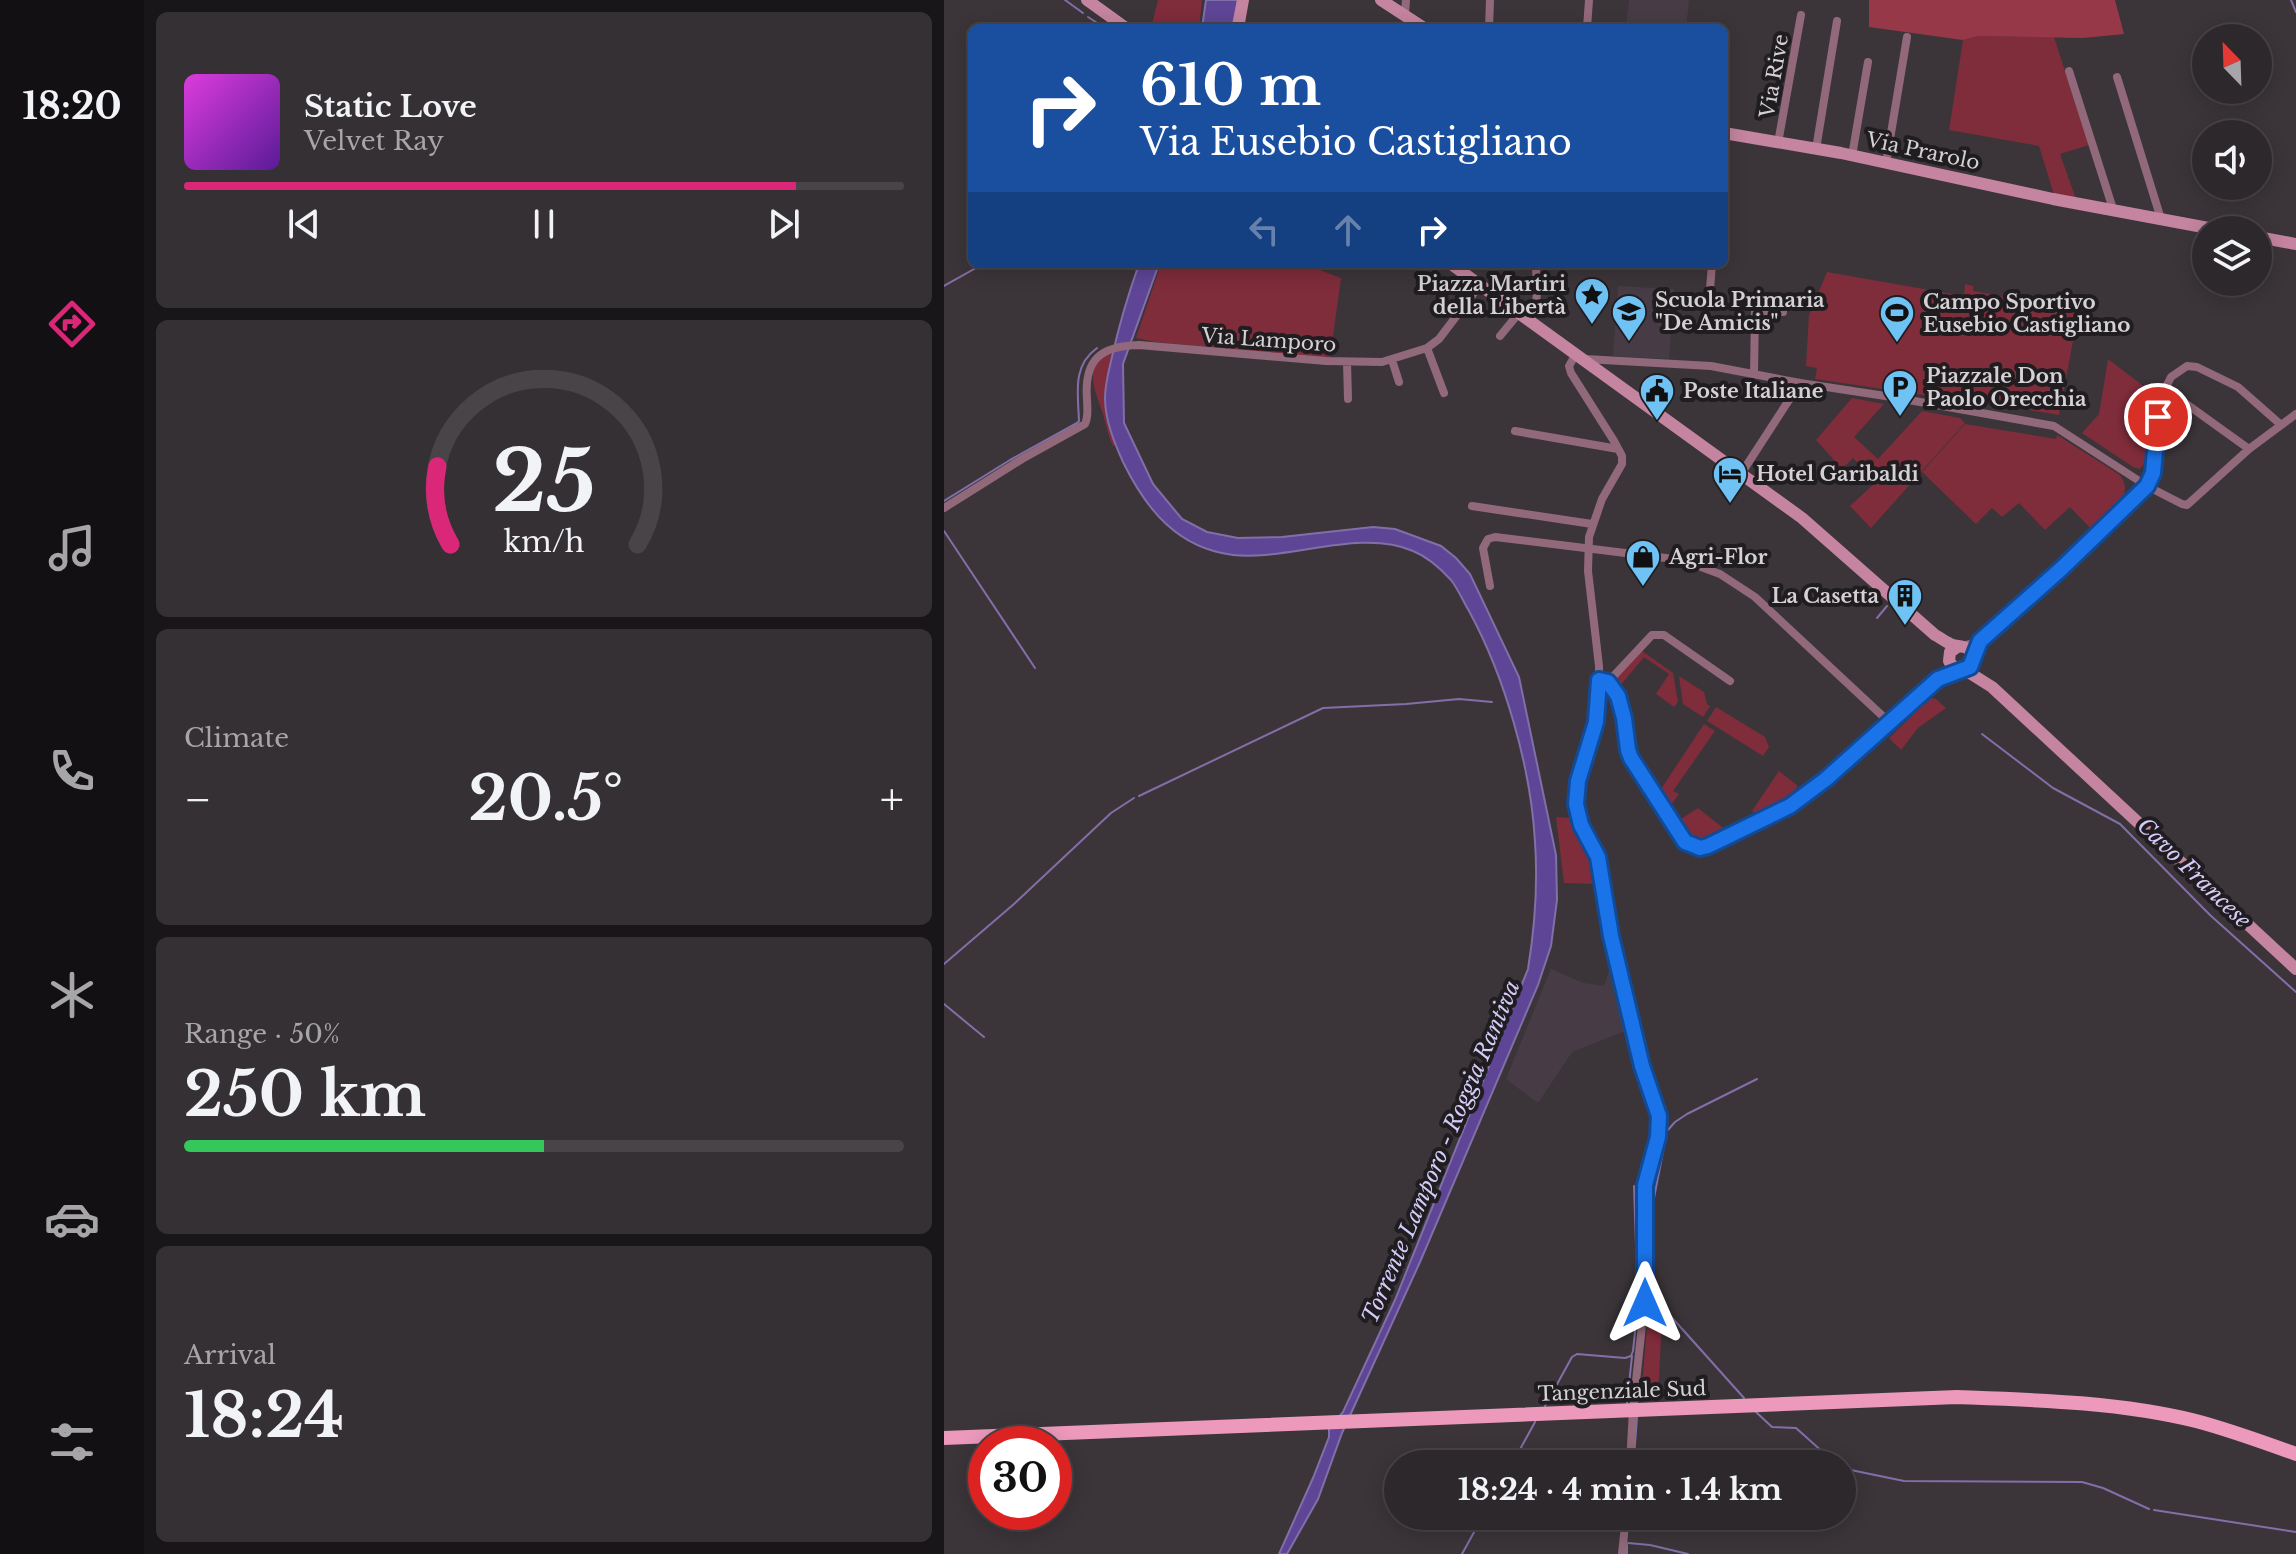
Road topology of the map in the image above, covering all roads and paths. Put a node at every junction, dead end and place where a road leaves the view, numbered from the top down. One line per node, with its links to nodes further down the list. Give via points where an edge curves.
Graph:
1 (1087, 0): 10 (main road)
2 (1243, 0): 11 (main road)
3 (1381, 0): 7 (main road)
4 (1406, 0): 7 (street)
5 (1490, 0): 13 (street)
6 (1589, 0): 14 (street)
7 (1405, 14): 12 (main road)
8 (1801, 15): 20 (street, Via Rive)
9 (1837, 21): 21 (street)
10 (1120, 24)
11 (1239, 24)
12 (1419, 24)
13 (1489, 24)
14 (1587, 24)
15 (1907, 37): 23 (street)
16 (1868, 62): 22 (street)
17 (2069, 71): 24 (street)
18 (2117, 77): 25 (street)
19 (1728, 134): 20 (main road, Via Prarolo)
20 (1778, 143): 21 (main road, Via Prarolo)
21 (1816, 149): 22 (main road, Via Prarolo)
22 (1852, 156): 23 (main road, Via Prarolo)
23 (1886, 163): 24 (main road, Via Prarolo)
24 (2113, 209): 25 (main road, Via Prarolo)
25 (2161, 219): 26 (main road, Via Prarolo)
26 (2192, 225)
27 (2272, 240): 28 (main road)
28 (2296, 244)
29 (1457, 268): 32 (main road)
30 (1536, 268): 35 (street, via 1534,315)
31 (1712, 268): 33 (street)
32 (1480, 285): 35 (main road); 37 (street, Via Lamporo)
33 (1710, 289)
34 (1783, 312): 41 (street, via 1755,311)
35 (1524, 317): 36 (street); 38 (main road)
36 (1500, 336)
37 (1427, 348): 39 (street, Via Lamporo); 44 (street)
38 (1580, 356): 41 (street); 50 (street, via 1569,366 1571,373); 52 (main road)
39 (1392, 360): 40 (street, Via Lamporo); 42 (street)
40 (1347, 362): 45 (street); 55 (street, Via Lamporo, via 1139,345 1111,348 1095,358 1087,374 1085,424)
41 (1754, 374): 43 (street)
42 (1399, 382)
43 (1800, 383): 52 (street); 53 (street, via 2054,426)
44 (1444, 393)
45 (1348, 399)
46 (2185, 403): 51 (street)
47 (2296, 414): 48 (street)
48 (2280, 424): 51 (street); 53 (street, via 2238,387 2187,366 2171,377 2162,395)
49 (1515, 431): 50 (street)
50 (1618, 449): 56 (street, via 1622,464)
51 (2249, 449): 53 (street, via 2187,505)
52 (1741, 474): 60 (main road, via 1802,518)
53 (2147, 486): 59 (street)
54 (1472, 506): 56 (street)
55 (944, 508)
56 (1592, 524): 57 (street)
57 (1588, 548): 58 (street, via 1488,539 1483,548); 61 (street); 63 (street, via 1682,560 1720,574 1755,597)
58 (1490, 586)
59 (1980, 641): 60 (street); 60 (street)
60 (1961, 658): 63 (street); 64 (main road)
61 (1603, 681): 62 (street, via 1652,635 1664,635); 63 (street, via 1618,696 1631,758 1680,836 1694,847 1708,846 1790,806); 65 (street, via 1576,804 1598,857 1611,936 1659,1116 1645,1185 1646,1287)
62 (1730, 681)
63 (1889, 722)
64 (2296, 969)
65 (1633, 1410): 66 (main road, Tangenziale Sud); 67 (street); 68 (main road, Tangenziale Sud, via 1957,1397 2087,1403 2194,1421)
66 (944, 1438)
67 (1631, 1450)
68 (2296, 1454)
69 (1625, 1530): 70 (street)
70 (1622, 1554)

